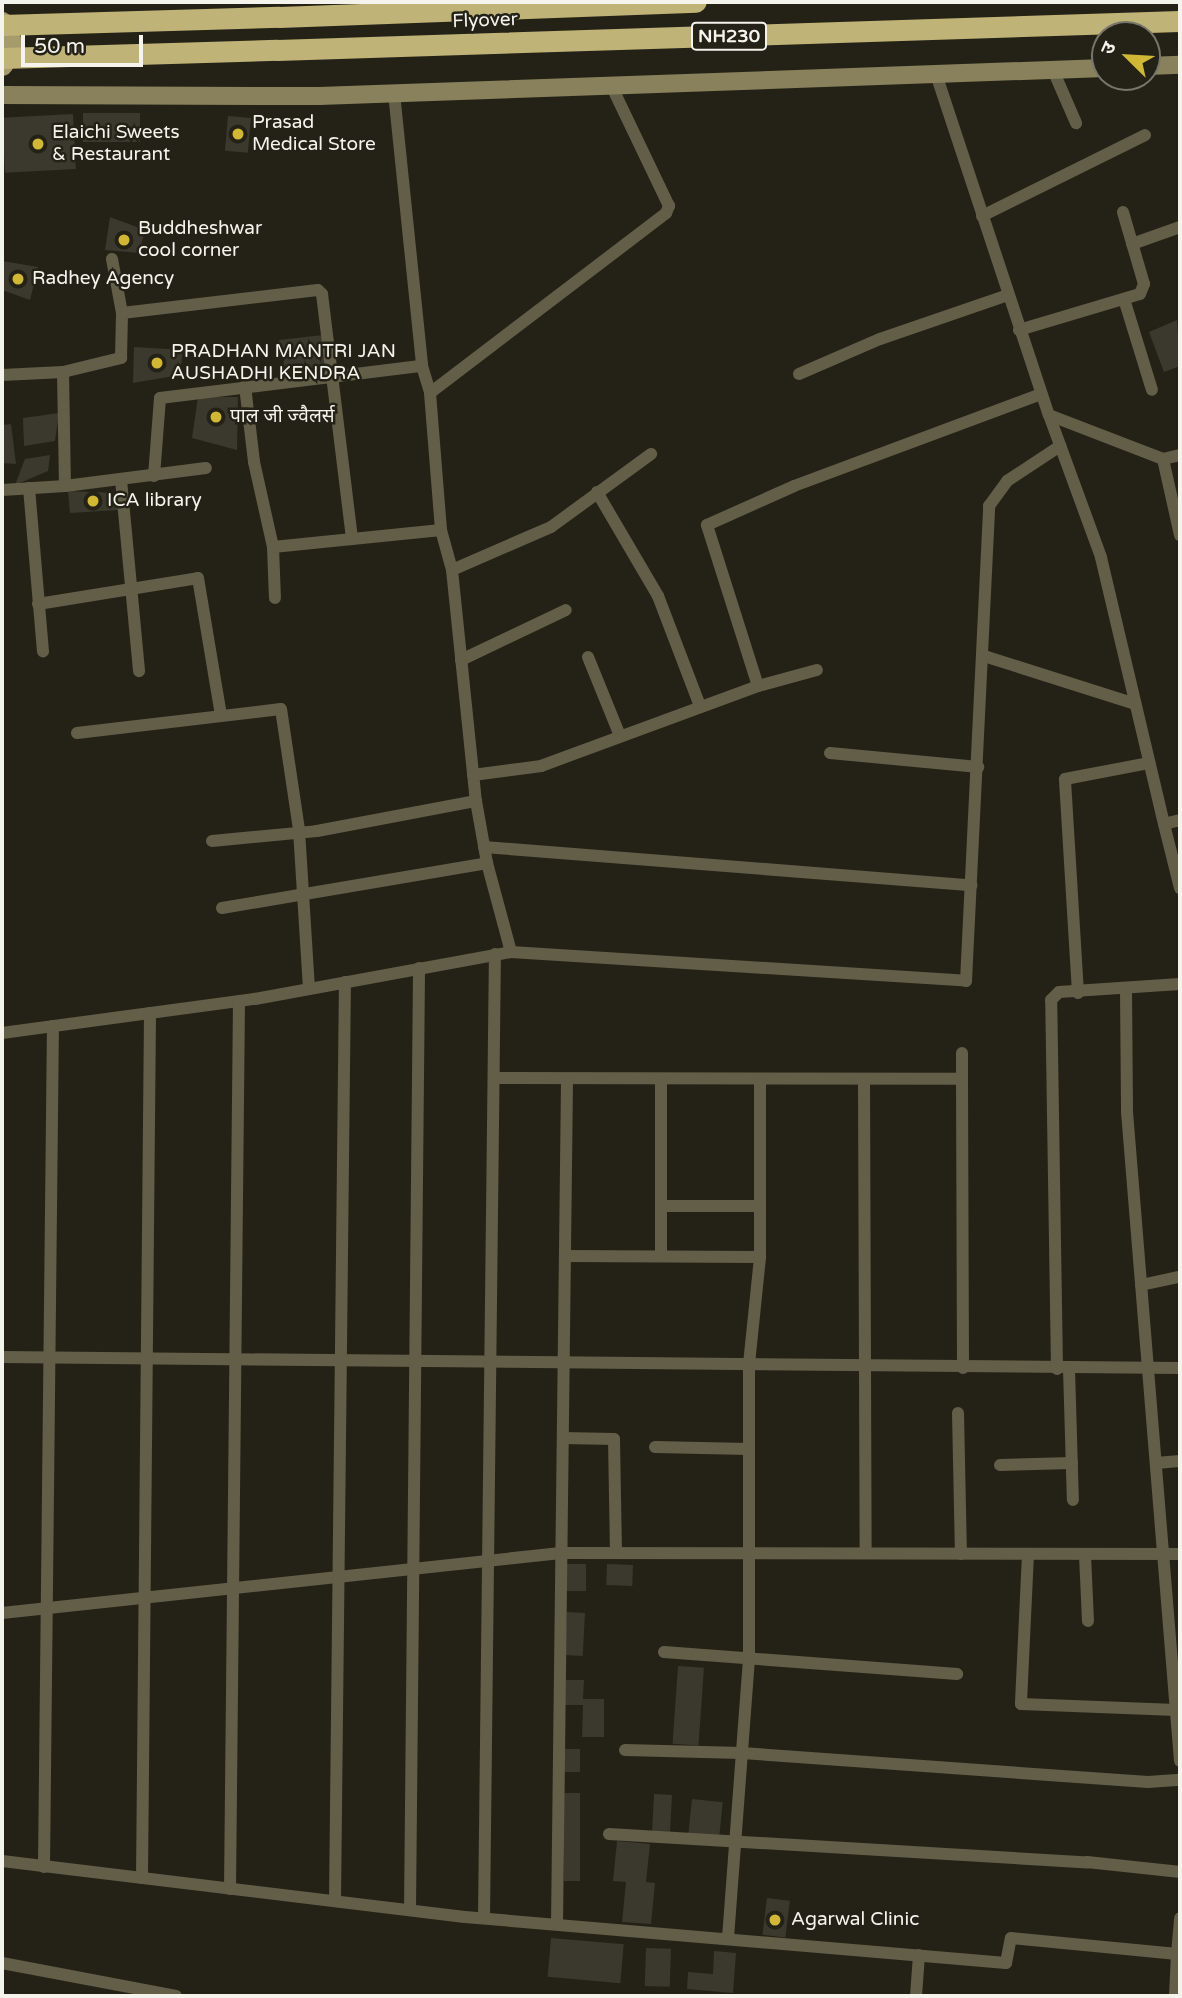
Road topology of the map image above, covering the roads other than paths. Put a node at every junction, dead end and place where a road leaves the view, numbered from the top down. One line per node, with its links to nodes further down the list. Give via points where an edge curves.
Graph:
1 (696, 2): 3 (highway, Flyover / NH230, bridge)
2 (1180, 21): 4 (highway, Flyover / NH230, bridge)
3 (2, 24): 5 (main road, via 10,39)
4 (2, 58)
5 (2, 65)
6 (1180, 65): 7 (street)
7 (1161, 66)
8 (1091, 69): 9 (street)
9 (1053, 70): 10 (street); 14 (street)
10 (936, 74): 11 (street); 17 (street)
11 (611, 85): 12 (street); 32 (street, via 669,206 666,213)
12 (394, 93): 13 (street); 25 (street)
13 (2, 95)
14 (1076, 123)
15 (1145, 135): 17 (street)
16 (1123, 212): 19 (street)
17 (982, 216): 21 (street)
18 (1180, 227): 19 (street)
19 (1132, 244): 22 (street, via 1144,290)
20 (112, 258): 23 (street)
21 (1008, 295): 24 (street); 27 (street, via 880,339)
22 (1124, 299): 24 (street); 31 (street)
23 (122, 313): 26 (street, via 121,358); 29 (street, via 318,290)
24 (1019, 330): 33 (street)
25 (422, 366): 29 (street); 32 (street)
26 (62, 372): 28 (street); 42 (street)
27 (799, 374)
28 (2, 375)
29 (331, 375): 30 (street); 48 (street)
30 (245, 386): 40 (street, via 160,398); 49 (street, via 254,462)
31 (1152, 390)
32 (430, 393): 46 (street)
33 (1041, 394): 34 (street); 61 (street, via 794,486 707,525)
34 (1049, 415): 35 (street); 38 (street)
35 (1060, 446): 56 (street, via 1007,481 989,506); 62 (street, via 1101,557)
36 (651, 454): 45 (street)
37 (1180, 455): 38 (street)
38 (1163, 459): 47 (street)
39 (206, 468): 40 (street)
40 (154, 476): 41 (street)
41 (121, 480): 42 (street); 51 (street)
42 (65, 486): 43 (street)
43 (29, 488): 44 (street); 53 (street)
44 (2, 490)
45 (597, 492): 50 (street, via 551,527); 63 (street, via 658,596)
46 (441, 530): 48 (street); 50 (street)
47 (1180, 536)
48 (352, 539): 49 (street)
49 (273, 547): 52 (street)
50 (452, 570): 58 (street)
51 (132, 588): 53 (street); 60 (street); 64 (street, via 202,581)
52 (275, 598)
53 (38, 604): 55 (street)
54 (566, 610): 58 (street)
55 (43, 650)
56 (984, 656): 62 (street); 69 (street)
57 (588, 657): 66 (street)
58 (461, 660): 70 (street)
59 (817, 670): 61 (street)
60 (139, 671)
61 (758, 686): 63 (street)
62 (1135, 704): 68 (street)
63 (700, 706): 66 (street)
64 (221, 715): 65 (street); 74 (street, via 281,709)
65 (76, 733)
66 (620, 736): 70 (street, via 541,766)
67 (830, 753): 69 (street)
68 (1149, 762): 73 (street); 89 (street, via 1065,779)
69 (978, 767): 78 (street)
70 (473, 775): 71 (street)
71 (476, 801): 74 (street, via 317,831); 76 (street)
72 (1180, 820): 73 (street)
73 (1164, 824): 79 (street)
74 (299, 830): 75 (street); 80 (street)
75 (212, 841)
76 (484, 847): 77 (street); 78 (street)
77 (487, 863): 80 (street); 82 (street)
78 (972, 885): 82 (street, via 966,981)
79 (1180, 888)
80 (304, 895): 81 (street); 87 (street)
81 (222, 908)
82 (511, 952): 83 (street)
83 (495, 954): 84 (street); 95 (street)
84 (419, 968): 85 (street); 113 (street)
85 (345, 982): 87 (street); 112 (street)
86 (1180, 984): 88 (street)
87 (309, 989): 90 (street)
88 (1126, 991): 89 (street); 107 (street, via 1127,1112)
89 (1079, 993): 120 (street, via 1059,992 1051,1000)
90 (239, 1001): 91 (street); 111 (street)
91 (150, 1013): 92 (street); 110 (street)
92 (53, 1026): 93 (street); 109 (street)
93 (2, 1033)
94 (962, 1053): 100 (street)
95 (494, 1079): 96 (street); 114 (street)
96 (567, 1079): 97 (street); 103 (street)
97 (661, 1079): 98 (street); 101 (street)
98 (760, 1079): 99 (street); 102 (street)
99 (864, 1079): 100 (street); 117 (street)
100 (962, 1079): 118 (street)
101 (661, 1206): 102 (street); 104 (street)
102 (760, 1206): 105 (street)
103 (565, 1256): 104 (street); 115 (street)
104 (661, 1256): 105 (street)
105 (760, 1257): 116 (street)
106 (1180, 1277): 107 (street)
107 (1141, 1285): 121 (street)
108 (2, 1357): 109 (street)
109 (47, 1357): 110 (street); 145 (street)
110 (147, 1358): 111 (street); 144 (street)
111 (235, 1359): 112 (street); 143 (street)
112 (341, 1361): 113 (street); 142 (street)
113 (415, 1362): 114 (street); 141 (street)
114 (490, 1362): 115 (street); 140 (street)
115 (564, 1363): 116 (street); 123 (street)
116 (749, 1364): 117 (street); 125 (street)
117 (865, 1367): 118 (street); 134 (street)
118 (963, 1368): 120 (street)
119 (1180, 1368): 121 (street)
120 (1063, 1369): 121 (street); 127 (street)
121 (1148, 1370): 128 (street)
122 (958, 1413): 135 (street)
123 (563, 1438): 131 (street); 132 (street, via 614,1438)
124 (655, 1447): 125 (street)
125 (749, 1449): 133 (street)
126 (1180, 1461): 128 (street)
127 (1072, 1463): 129 (street); 130 (street)
128 (1156, 1463): 139 (street)
129 (1000, 1465)
130 (1073, 1500)
131 (561, 1553): 132 (street); 140 (street); 168 (street)
132 (616, 1553): 133 (street)
133 (748, 1553): 134 (street); 150 (street)
134 (866, 1553): 135 (street)
135 (961, 1553): 136 (street)
136 (1028, 1554): 138 (street); 152 (street, via 1021,1704)
137 (1180, 1554): 139 (street)
138 (1085, 1555): 139 (street); 147 (street)
139 (1164, 1555): 148 (street)
140 (488, 1561): 141 (street); 167 (street)
141 (414, 1569): 142 (street); 165 (street)
142 (338, 1577): 143 (street); 164 (street)
143 (233, 1588): 144 (street); 163 (street)
144 (145, 1598): 145 (street); 162 (street)
145 (48, 1608): 146 (street); 160 (street)
146 (2, 1613)
147 (1088, 1621)
148 (1175, 1638): 152 (street)
149 (663, 1651): 150 (street)
150 (749, 1657): 151 (street); 154 (street)
151 (957, 1674)
152 (1176, 1710): 155 (street)
153 (625, 1750): 154 (street)
154 (741, 1753): 156 (street, via 1148,1782); 158 (street)
155 (1180, 1760)
156 (1180, 1780)
157 (609, 1834): 158 (street)
158 (735, 1843): 161 (street, via 1087,1862); 169 (street)
159 (2, 1861): 160 (street)
160 (44, 1867): 162 (street)
161 (1180, 1872)
162 (142, 1878): 163 (street)
163 (230, 1889): 164 (street)
164 (335, 1901): 165 (street)
165 (410, 1910): 167 (street)
166 (1180, 1918): 170 (street)
167 (484, 1919): 168 (street)
168 (558, 1924): 169 (street)
169 (728, 1938): 171 (street)
170 (1177, 1954): 171 (street, via 1011,1938 1006,1963); 175 (street)
171 (919, 1955): 174 (street)
172 (2, 1963): 173 (street)
173 (176, 1996)
174 (916, 1996)
175 (1175, 1996)

